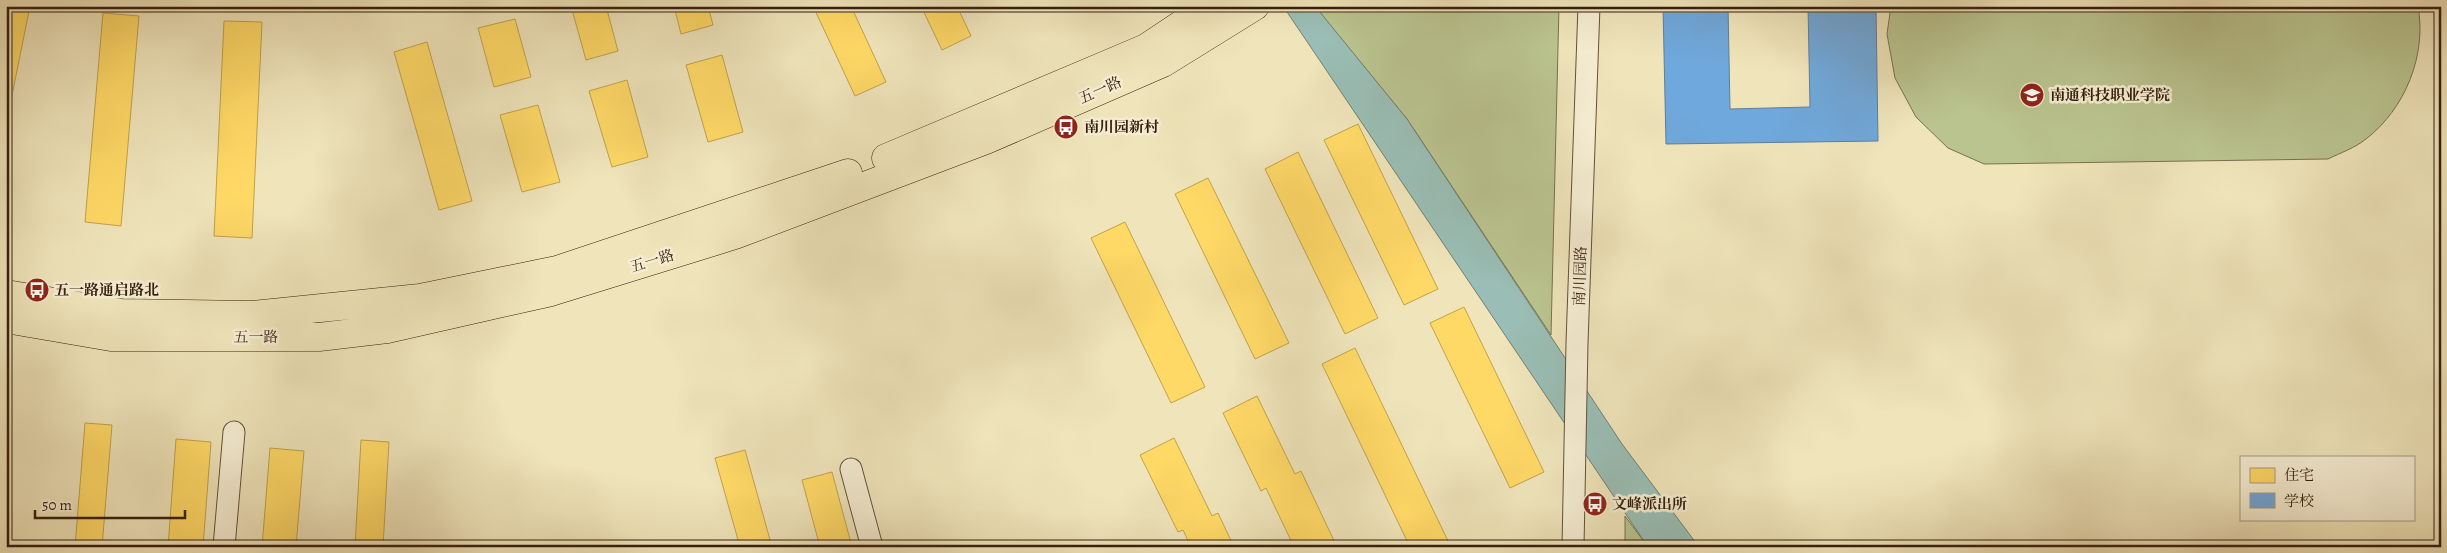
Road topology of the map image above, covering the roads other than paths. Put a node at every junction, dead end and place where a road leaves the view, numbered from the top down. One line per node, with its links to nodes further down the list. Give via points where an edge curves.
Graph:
1 (1209, 6): 4 (main road, 五一路, via 1146,48 971,124 855,170 557,270 420,298 251,316 121,313)
2 (1255, 6): 5 (main road, 五一路, via 1163,63 986,140 735,236 551,292 388,329 319,337 111,337)
3 (1589, 6): 10 (street, 南川园路)
4 (6, 294)
5 (6, 319)
6 (234, 432): 8 (street)
7 (851, 469): 9 (street)
8 (224, 547)
9 (872, 547)
10 (1573, 547)

